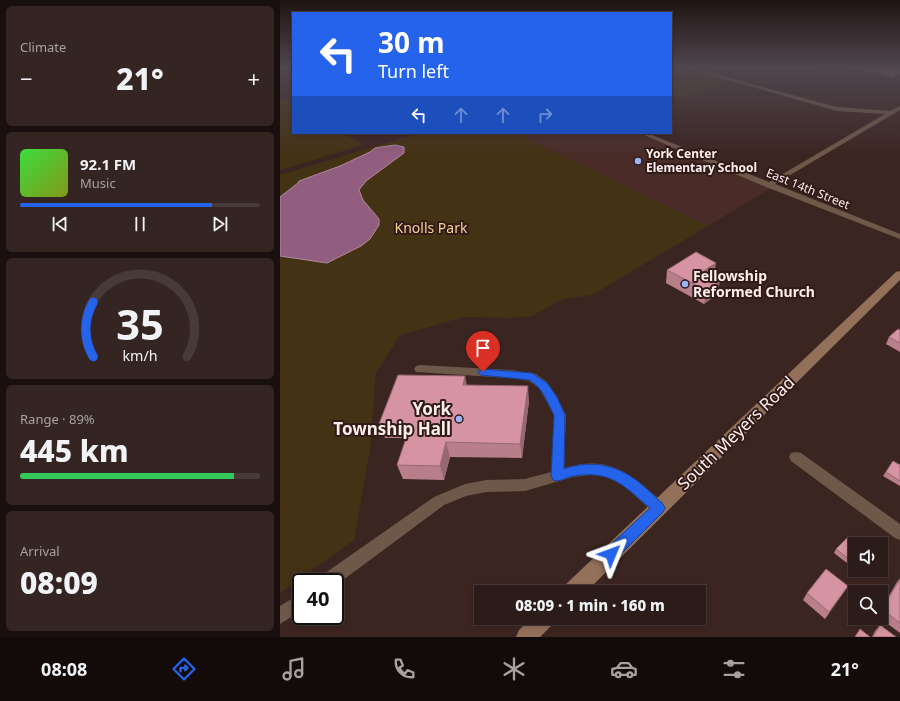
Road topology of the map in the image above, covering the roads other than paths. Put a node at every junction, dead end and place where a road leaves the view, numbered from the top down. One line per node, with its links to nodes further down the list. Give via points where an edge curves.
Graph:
1 (792, 97): 3 (street, via 836,109)
2 (900, 108): 3 (street)
3 (890, 114): 5 (street)
4 (644, 134): 5 (street, East 14th Street)
5 (769, 185): 6 (street, East 14th Street)
6 (900, 237)
7 (900, 274): 11 (street, South Meyers Road)
8 (420, 369): 10 (street, via 511,374 532,377 543,385 560,415)
9 (796, 457): 12 (street)
10 (557, 476): 11 (street, via 572,471 605,470 626,479); 13 (street, via 525,485 486,486 465,490 439,501)
11 (659, 508): 14 (street, South Meyers Road)
12 (900, 533)
13 (339, 573)
14 (579, 585)
15 (292, 607): 16 (street)
16 (280, 616)
17 (538, 625): 18 (street)
18 (526, 637)

